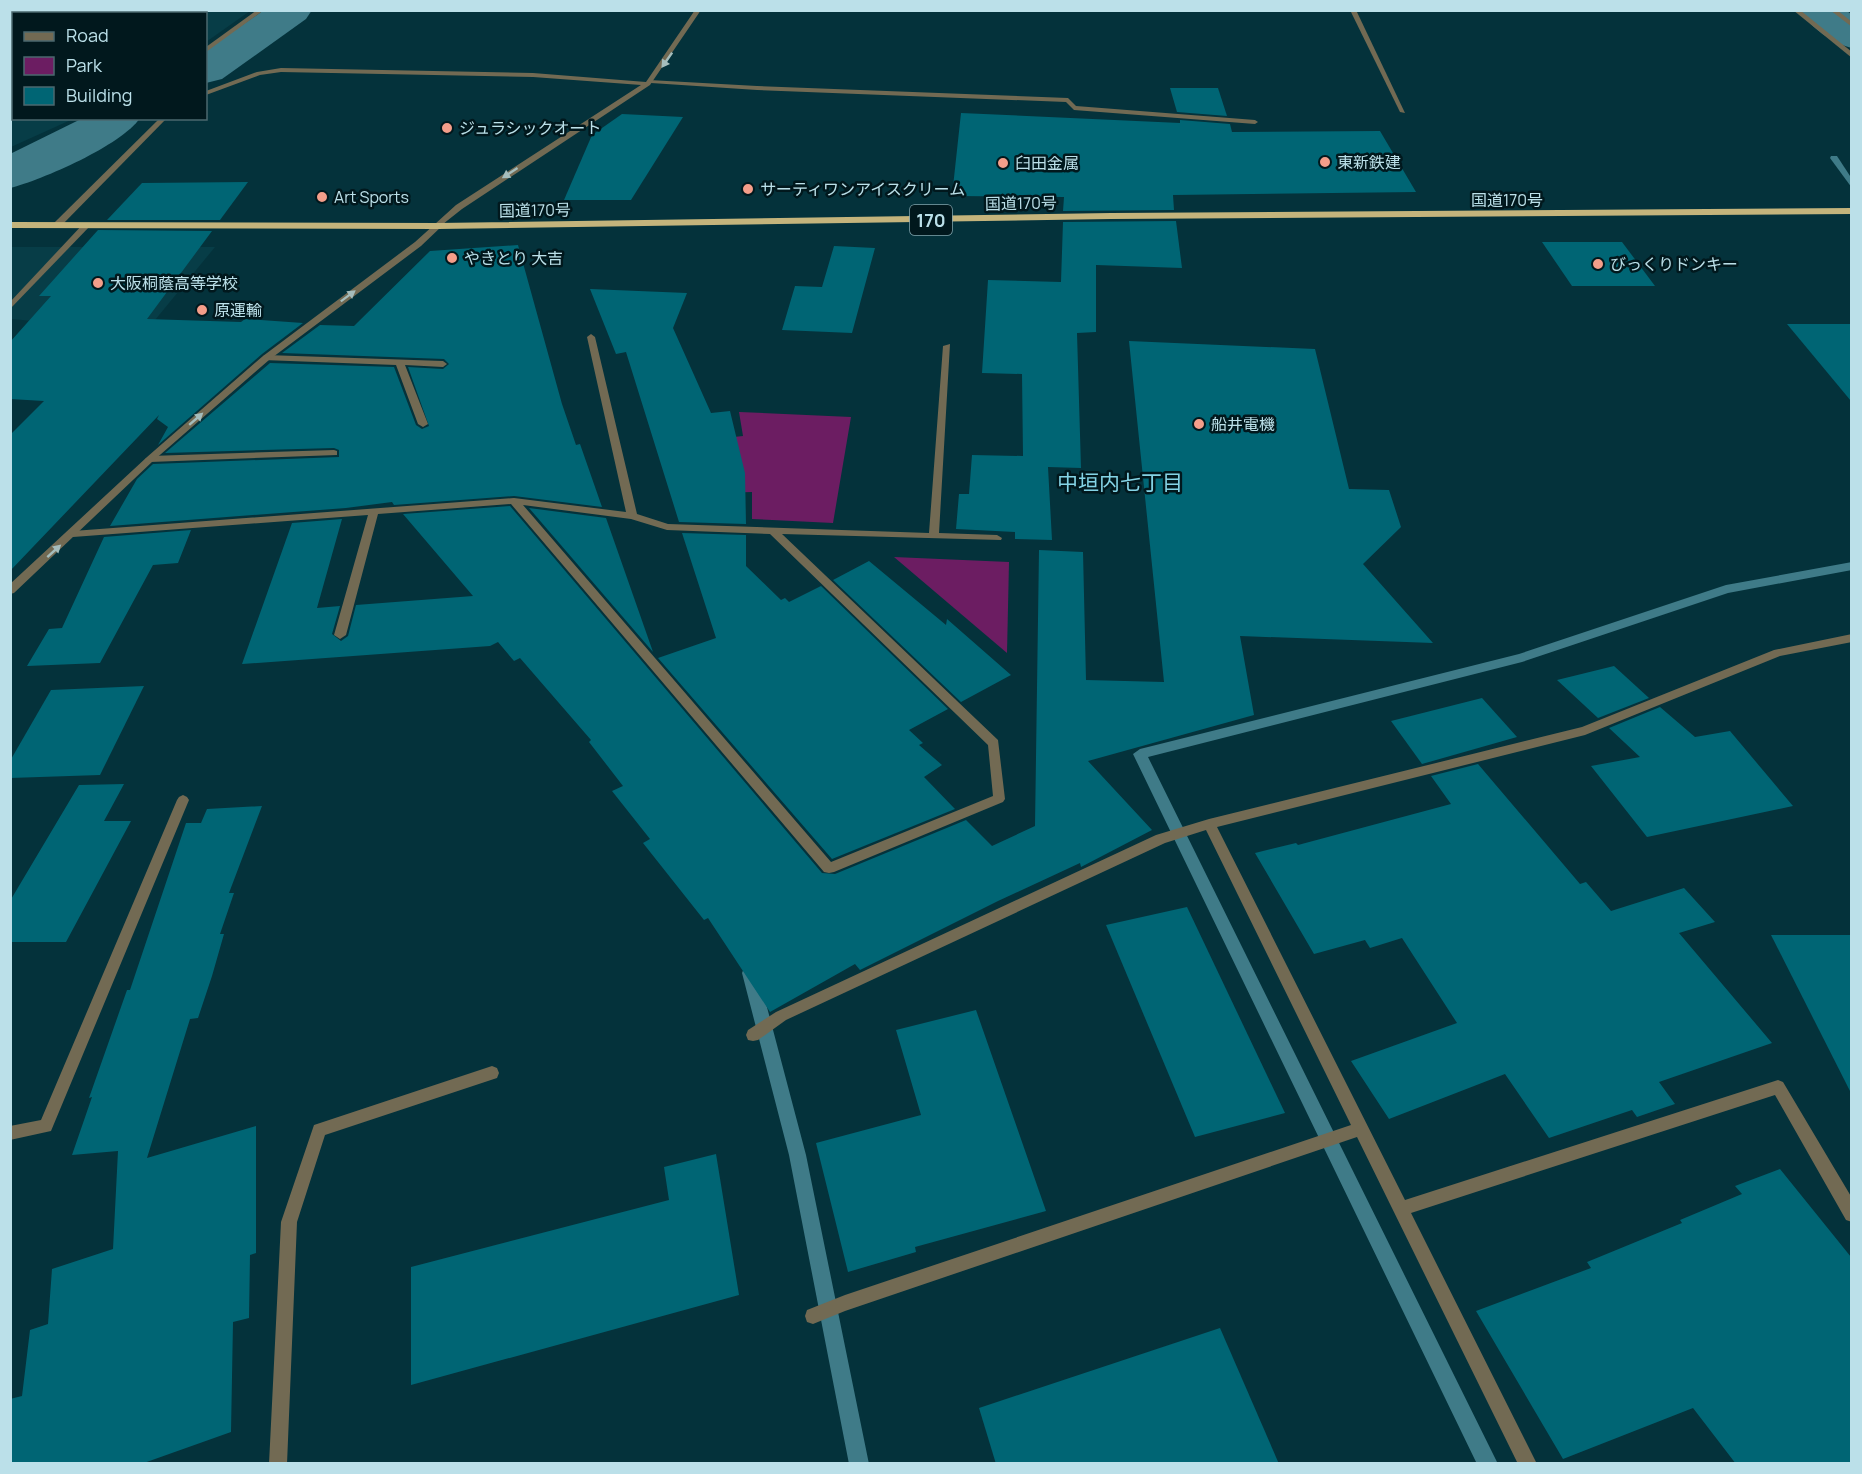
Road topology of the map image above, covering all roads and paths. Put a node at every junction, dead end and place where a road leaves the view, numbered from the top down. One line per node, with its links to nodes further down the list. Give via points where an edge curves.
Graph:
1 (261, 10): 7 (street)
2 (698, 10): 9 (street, one-way to 9)
3 (1353, 10): 11 (street)
4 (1796, 10): 8 (street)
5 (1833, 10): 6 (street)
6 (1851, 25)
7 (207, 49)
8 (1851, 56)
9 (650, 83): 10 (street, via 533,75 281,70 259,72); 13 (street, via 1068,100 1074,108); 18 (street, one-way to 18, via 459,207)
10 (207, 93)
11 (1403, 112)
12 (162, 120): 16 (street)
13 (1255, 122)
14 (1851, 211): 18 (highway, 国道170号 / 170)
15 (10, 225): 16 (highway, 国道170号 / 170)
16 (57, 225): 17 (highway, 国道170号 / 170)
17 (87, 225): 18 (highway, 国道170号 / 170); 19 (street)
18 (438, 226): 22 (street, one-way to 18)
19 (10, 307)
20 (591, 337): 30 (street)
21 (947, 346): 33 (street)
22 (266, 358): 23 (street); 27 (street, one-way to 22)
23 (400, 363): 24 (street); 25 (street)
24 (443, 364)
25 (423, 424)
26 (334, 453): 27 (street)
27 (150, 459): 32 (street)
28 (514, 501): 29 (street); 30 (street); 31 (street, via 829,868 999,799 994,743)
29 (374, 512): 32 (street); 36 (street)
30 (632, 516): 31 (street, via 667,527)
31 (772, 531): 33 (street)
32 (73, 534): 35 (street, one-way to 32)
33 (934, 536): 34 (street)
34 (997, 538)
35 (10, 591)
36 (340, 635)
37 (1851, 638): 39 (street, via 1778,653 1585,730)
38 (183, 800): 43 (street, via 46,1126)
39 (1209, 824): 40 (street, via 1161,839 781,1016); 42 (street)
40 (753, 1035)
41 (492, 1073): 47 (street, via 319,1130 289,1222)
42 (1361, 1129): 44 (street); 46 (street)
43 (10, 1133)
44 (1401, 1209): 45 (street, via 1778,1087); 48 (street)
45 (1851, 1214)
46 (813, 1316)
47 (275, 1463)
48 (1528, 1464)

